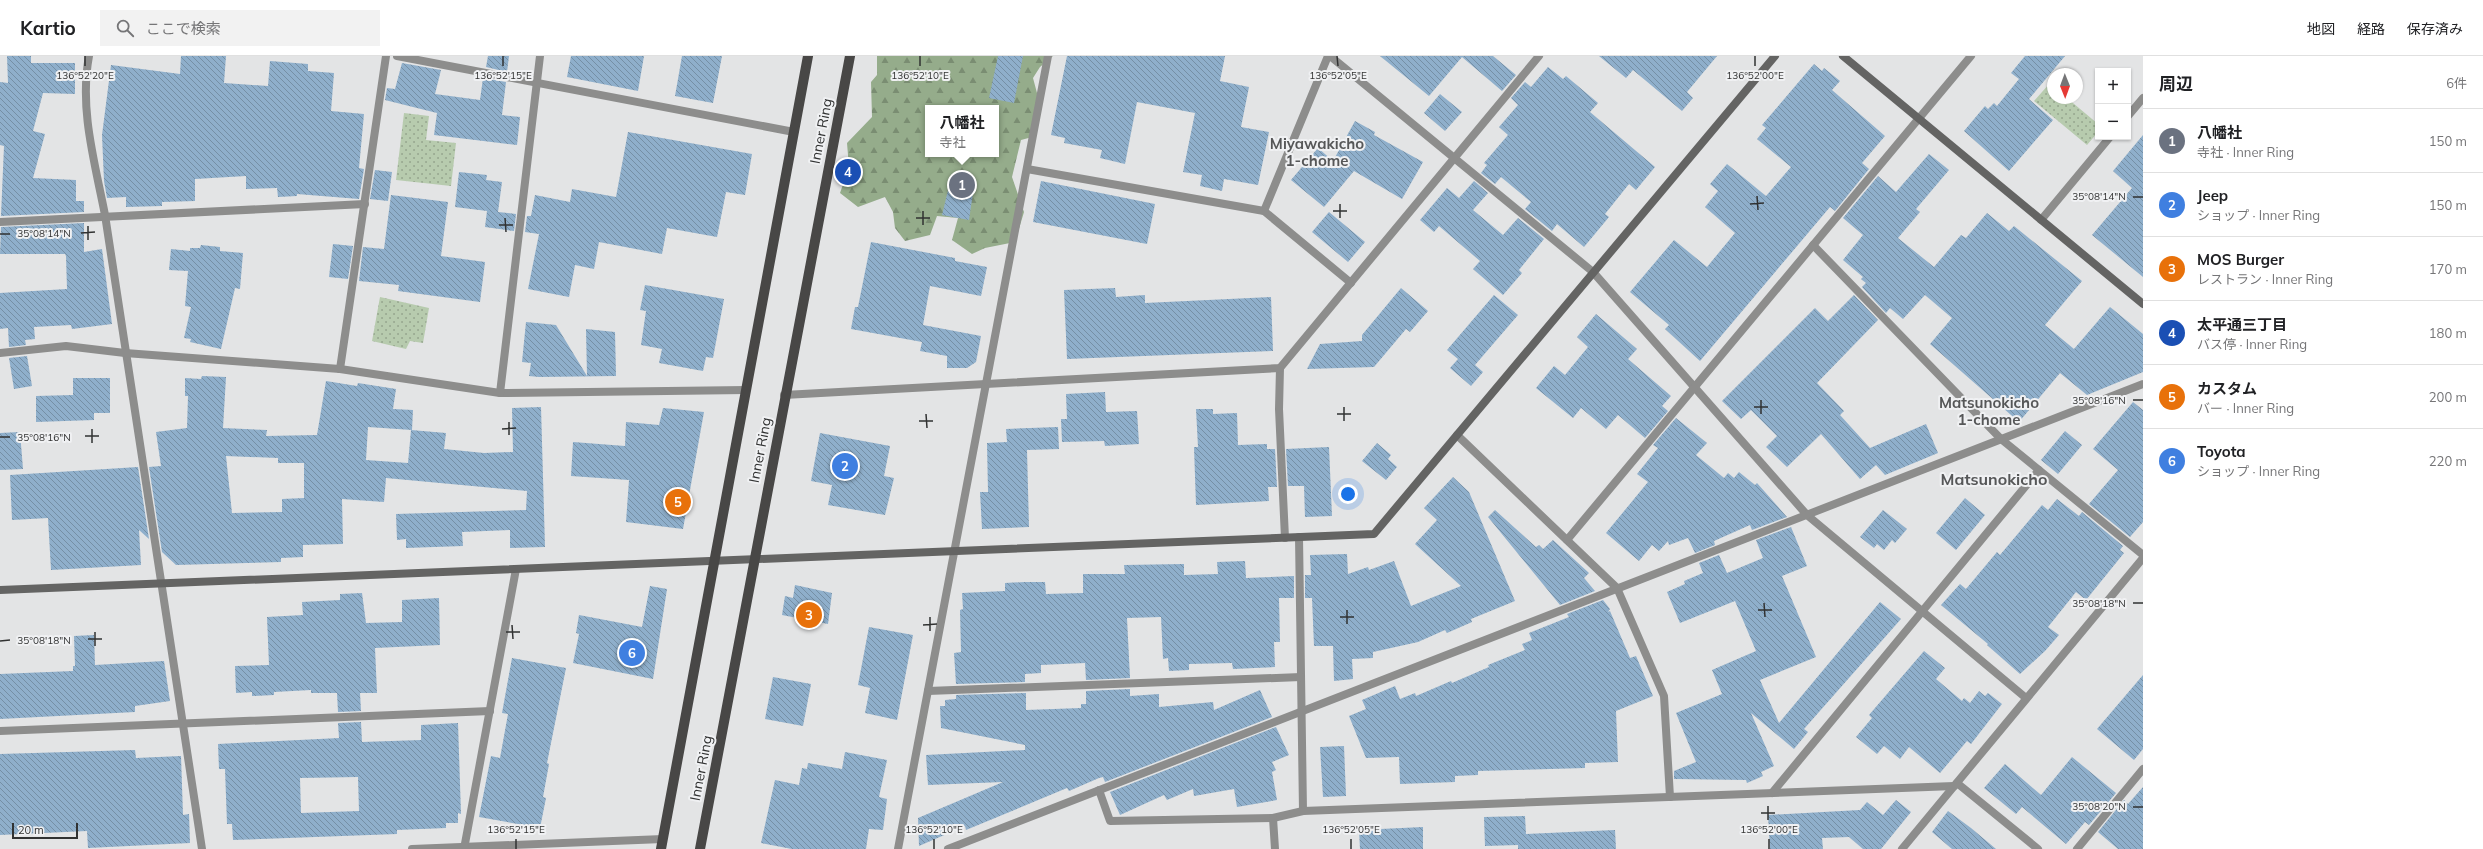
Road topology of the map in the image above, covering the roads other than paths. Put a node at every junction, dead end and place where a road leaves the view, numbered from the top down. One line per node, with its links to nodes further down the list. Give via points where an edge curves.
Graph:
1 (89, 56): 23 (street, via 87,118)
2 (386, 56): 21 (street)
3 (397, 56): 13 (street)
4 (540, 56): 13 (street)
5 (808, 56): 17 (main road, Inner Ring)
6 (850, 56): 39 (main road, Inner Ring)
7 (1048, 56): 20 (street)
8 (1329, 56): 19 (street); 22 (street)
9 (1539, 56): 19 (street)
10 (1775, 56): 27 (street)
11 (1843, 56): 16 (street)
12 (1971, 56): 16 (street)
13 (536, 84): 17 (street); 38 (street)
14 (2143, 98): 15 (street)
15 (2131, 112)
16 (1919, 119): 24 (street); 26 (street)
17 (794, 132): 37 (main road, Inner Ring)
18 (2108, 140): 24 (street)
19 (1454, 158): 27 (street); 28 (street)
20 (1027, 169): 22 (street); 34 (street)
21 (365, 204): 23 (street); 33 (street)
22 (1264, 210): 28 (street)
23 (105, 215): 25 (street); 31 (street)
24 (2041, 220): 29 (street)
25 (0, 222)
26 (1813, 245): 36 (street); 41 (street)
27 (1593, 272): 36 (street); 40 (street)
28 (1351, 282): 32 (street)
29 (2143, 304)
30 (0, 353): 31 (street, via 66,346)
31 (125, 353): 33 (street); 53 (street)
32 (1280, 368): 34 (street); 45 (street, via 1279,409)
33 (340, 369): 38 (street)
34 (986, 384): 39 (street); 47 (street)
35 (2143, 384): 41 (street)
36 (1695, 387): 43 (street); 46 (street)
37 (746, 390): 38 (street); 51 (main road, Inner Ring)
38 (500, 392)
39 (784, 395): 50 (main road, Inner Ring)
40 (1457, 436): 44 (street, via 1374,534); 46 (street)
41 (2001, 440): 42 (street); 43 (street)
42 (2039, 470): 48 (street); 56 (street)
43 (1807, 515): 54 (street); 56 (street)
44 (1299, 537): 45 (street); 57 (street)
45 (1285, 538): 47 (street)
46 (1567, 540): 54 (street)
47 (954, 552): 50 (street); 58 (street)
48 (2143, 555)
49 (2143, 558): 59 (street)
50 (753, 561): 51 (street); 76 (main road, Inner Ring)
51 (714, 562): 52 (street); 71 (main road, Inner Ring)
52 (516, 569): 53 (street); 61 (street)
53 (161, 583): 55 (street); 62 (street)
54 (1617, 588): 60 (street); 68 (street, via 1664,696)
55 (0, 590)
56 (1922, 611): 59 (street); 67 (street)
57 (1301, 677): 58 (street); 60 (street)
58 (928, 691): 77 (street)
59 (2026, 698): 65 (street)
60 (1302, 710): 66 (street); 69 (street)
61 (490, 711): 62 (street); 72 (street)
62 (181, 724): 63 (street); 73 (street)
63 (0, 731)
64 (2143, 769): 82 (street)
65 (1956, 784): 67 (street); 80 (street); 81 (street)
66 (1100, 790): 70 (street, via 1110,821); 78 (street)
67 (1772, 793): 68 (street)
68 (1670, 797): 69 (street)
69 (1303, 811): 70 (street)
70 (1273, 818): 79 (street)
71 (663, 839): 72 (street); 75 (main road, Inner Ring)
72 (465, 848): 74 (street)
73 (202, 849)
74 (412, 849)
75 (661, 849)
76 (700, 849)
77 (898, 849)
78 (948, 849)
79 (1275, 849)
80 (1902, 849)
81 (2038, 849)
82 (2076, 849)

